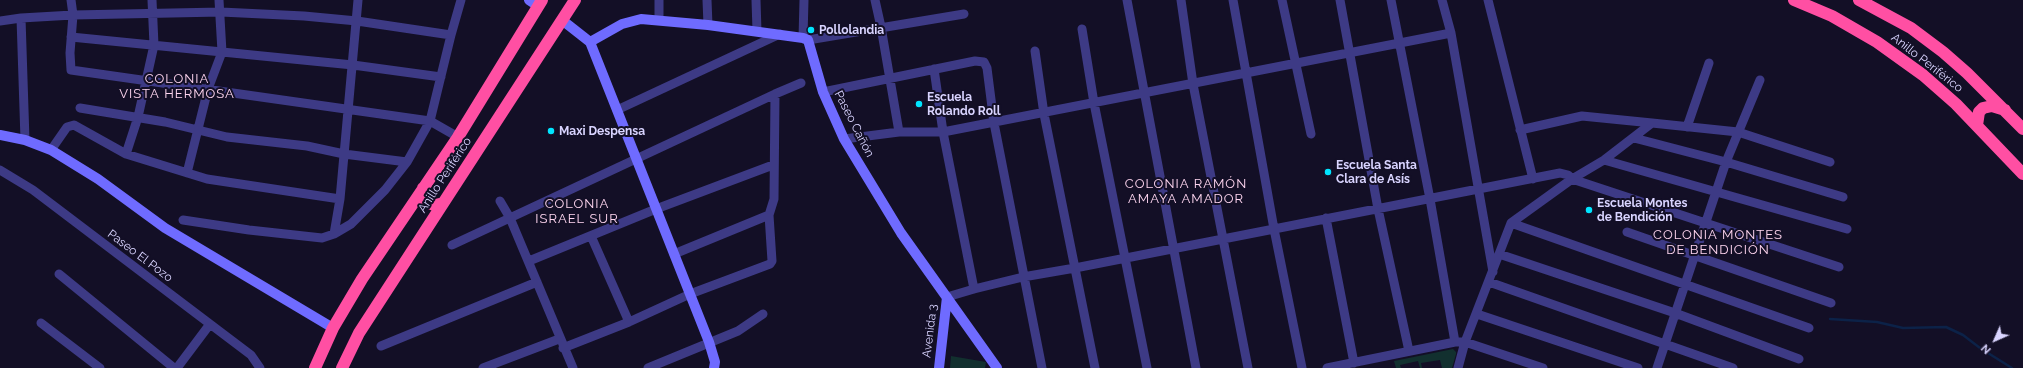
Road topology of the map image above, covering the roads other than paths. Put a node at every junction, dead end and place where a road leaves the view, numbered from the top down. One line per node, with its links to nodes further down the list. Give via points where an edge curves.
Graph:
1 (71, 0): 26 (street)
2 (152, 0): 23 (street)
3 (219, 0): 24 (street)
4 (358, 0): 31 (street)
5 (461, 0): 38 (street)
6 (575, 0): 28 (highway, Anillo Periférico)
7 (659, 0): 29 (street)
8 (707, 0): 32 (street)
9 (756, 0): 35 (street)
10 (804, 0): 40 (street)
11 (875, 0): 33 (street)
12 (1127, 0): 61 (street)
13 (1181, 0): 57 (street)
14 (1233, 0): 51 (street)
15 (1282, 0): 49 (street)
16 (1340, 0): 46 (street)
17 (1391, 0): 42 (street)
18 (1442, 0): 36 (street)
19 (1488, 0): 76 (street)
20 (1794, 0): 72 (highway, Anillo Periférico, via 1832,16 1877,42 1942,91)
21 (1859, 0): 66 (highway, Anillo Periférico, via 1911,28 1943,52)
22 (536, 2): 82 (highway, Anillo Periférico)
23 (154, 12): 24 (street); 26 (street); 43 (street)
24 (221, 12): 31 (street); 45 (street)
25 (964, 14): 33 (street)
26 (73, 15): 27 (street); 39 (street)
27 (21, 18): 30 (street); 85 (street)
28 (562, 20): 41 (street); 107 (highway, Anillo Periférico)
29 (659, 20): 32 (street); 41 (street, via 641,19 622,24)
30 (0, 21)
31 (357, 21): 38 (street); 48 (street)
32 (708, 25): 35 (street)
33 (881, 27): 40 (street); 53 (street)
34 (1082, 29): 62 (street)
35 (757, 31): 37 (street)
36 (1451, 33): 42 (street); 101 (street)
37 (780, 34): 40 (street); 65 (street)
38 (451, 35): 52 (street)
39 (71, 37): 43 (street); 54 (street, via 71,70)
40 (806, 39): 59 (street, Paseo Cañón)
41 (590, 42): 65 (street)
42 (1399, 43): 46 (street); 105 (street)
43 (154, 45): 45 (street); 54 (street)
44 (1035, 51): 67 (street)
45 (222, 52): 48 (street); 58 (street)
46 (1350, 53): 49 (street); 109 (street)
47 (1709, 63): 73 (street)
48 (354, 64): 52 (street); 64 (street)
49 (1296, 65): 51 (street); 80 (street)
50 (934, 69): 53 (street); 70 (street, via 975,61 984,62); 78 (street)
51 (1246, 74): 57 (street); 116 (street)
52 (441, 77): 69 (street)
53 (890, 78): 59 (street); 77 (street)
54 (147, 80): 58 (street, via 180,87); 68 (street)
55 (1760, 80): 79 (street)
56 (801, 83): 60 (street)
57 (1193, 84): 61 (street); 121 (street)
58 (208, 89): 64 (street); 75 (street)
59 (823, 92): 84 (street, Paseo Cañón)
60 (775, 94): 89 (street); 94 (street)
61 (1144, 94): 62 (street); 123 (street)
62 (1094, 103): 67 (street); 127 (street)
63 (80, 108): 68 (street)
64 (347, 108): 69 (street); 88 (street)
65 (617, 110): 89 (street)
66 (2005, 110): 72 (highway, via 1992,106 1982,108); 74 (highway, Anillo Periférico)
67 (1044, 114): 70 (street); 130 (street)
68 (138, 117): 75 (street); 87 (street)
69 (430, 121): 82 (street); 91 (street)
70 (994, 123): 78 (street); 133 (street)
71 (1652, 123): 73 (street); 76 (street, via 1582,116); 83 (street)
72 (1977, 125): 97 (highway, Anillo Periférico)
73 (1687, 127): 79 (street)
74 (2023, 129)
75 (198, 130): 88 (street, via 227,137 307,146); 96 (street)
76 (1520, 130): 98 (street)
77 (899, 132): 78 (street); 84 (street)
78 (943, 132): 137 (street)
79 (1738, 132): 92 (street); 93 (street)
80 (1311, 134)
81 (0, 135): 85 (street)
82 (458, 137): 100 (highway, Anillo Periférico)
83 (1634, 138): 90 (street); 92 (street)
84 (844, 139): 139 (street, Paseo Cañón, via 900,233)
85 (25, 140): 86 (street)
86 (51, 150): 87 (street, via 67,127 74,125); 147 (street, via 98,179 165,228)
87 (126, 154): 96 (street)
88 (344, 154): 91 (street); 104 (street)
89 (635, 158): 108 (street); 111 (street)
90 (1604, 160): 99 (street); 102 (street)
91 (407, 162): 119 (street, via 385,190 351,224)
92 (1726, 162): 102 (street); 103 (street)
93 (1830, 162)
94 (773, 165): 108 (street); 110 (street, via 774,199)
95 (0, 170): 146 (street, Paseo El Pozo, via 33,190)
96 (187, 173): 104 (street, via 207,179)
97 (2023, 174)
98 (1533, 179): 99 (street, via 1564,173); 101 (street)
99 (1572, 179): 114 (street); 115 (street)
100 (423, 188): 107 (highway, via 422,195 425,201 437,205); 147 (highway, Anillo Periférico)
101 (1479, 190): 105 (street); 131 (street)
102 (1716, 193): 115 (street); 117 (street)
103 (1843, 197)
104 (340, 199): 119 (street)
105 (1430, 199): 109 (street); 151 (street)
106 (500, 201): 111 (street)
107 (443, 203): 163 (highway, Anillo Periférico, via 359,333)
108 (656, 209): 120 (street); 124 (street)
109 (1378, 209): 112 (street); 156 (street)
110 (769, 215): 124 (street); 138 (street, via 772,258 770,264)
111 (510, 218): 122 (street); 128 (street)
112 (1326, 218): 116 (street); 158 (street)
113 (183, 220): 119 (street, via 309,237 322,238)
114 (1511, 223): 125 (street); 136 (street)
115 (1706, 223): 126 (street); 129 (street)
116 (1274, 229): 121 (street); 175 (street)
117 (1847, 229)
118 (1627, 232): 126 (street)
119 (334, 234)
120 (591, 236): 128 (street); 144 (street)
121 (1224, 238): 123 (street); 174 (street)
122 (452, 245)
123 (1174, 249): 127 (street); 173 (street)
124 (674, 254): 138 (street)
125 (1499, 254): 131 (street); 141 (street)
126 (1694, 255): 136 (street); 140 (street)
127 (1125, 257): 130 (street); 172 (street)
128 (529, 261): 134 (street)
129 (1839, 267)
130 (1075, 268): 133 (street); 171 (street)
131 (1493, 272): 135 (street)
132 (59, 274): 160 (street)
133 (1023, 277): 137 (street); 170 (street)
134 (537, 282): 149 (street); 154 (street)
135 (1489, 282): 143 (street); 153 (street)
136 (1684, 283): 141 (street); 148 (street)
137 (974, 289): 139 (street)
138 (690, 294): 144 (street); 150 (street)
139 (947, 297): 168 (street, Avenida 3); 169 (street, Paseo Cañón)
140 (1831, 303)
141 (1675, 313): 153 (street); 157 (street)
142 (763, 314): 150 (street, via 738,330)
143 (1478, 314): 152 (street); 179 (street)
144 (629, 322): 155 (street)
145 (41, 323): 159 (street)
146 (210, 324): 160 (street); 161 (street, Paseo El Pozo, via 251,356)
147 (333, 328): 162 (highway, Anillo Periférico)
148 (1809, 328)
149 (559, 338): 155 (street); 164 (street)
150 (709, 342): 166 (street); 167 (street, via 715,362)
151 (1455, 342): 152 (street); 156 (street)
152 (1465, 342): 177 (street); 178 (street)
153 (1665, 344): 180 (street); 181 (street)
154 (381, 346)
155 (564, 348): 165 (street)
156 (1409, 352): 158 (street)
157 (1799, 359)
158 (1354, 362): 176 (street)
159 (100, 368)
160 (176, 368)
161 (260, 368)
162 (315, 368)
163 (342, 368)
164 (483, 368)
165 (573, 368)
166 (648, 368)
167 (714, 368)
168 (939, 368)
169 (997, 368)
170 (1042, 368)
171 (1095, 368)
172 (1147, 368)
173 (1196, 368)
174 (1248, 368)
175 (1302, 368)
176 (1327, 368)
177 (1458, 368)
178 (1543, 368)
179 (1638, 368)
180 (1657, 368)
181 (1732, 368)

